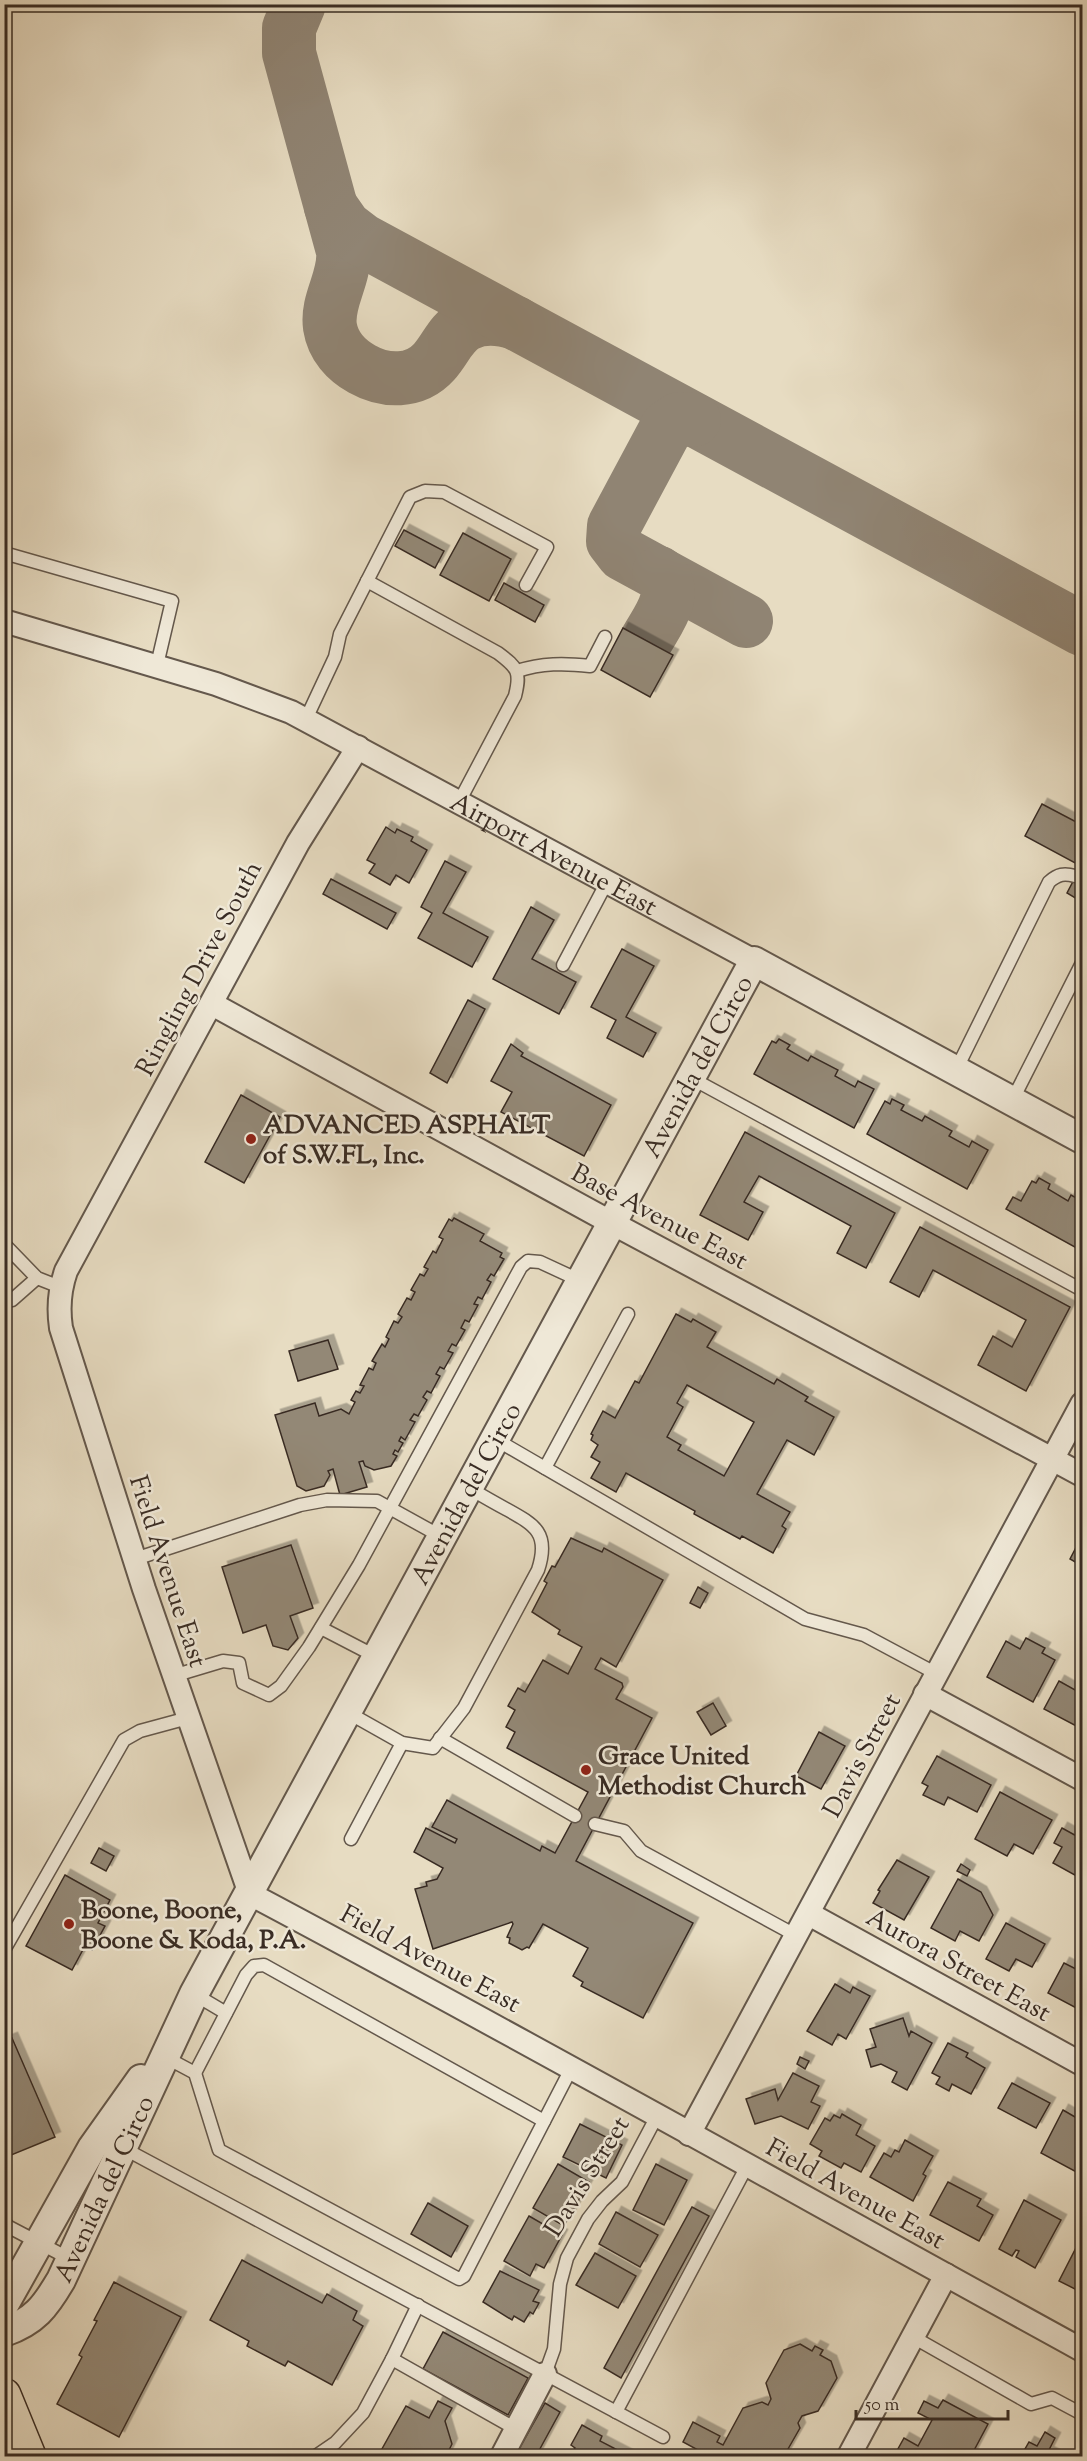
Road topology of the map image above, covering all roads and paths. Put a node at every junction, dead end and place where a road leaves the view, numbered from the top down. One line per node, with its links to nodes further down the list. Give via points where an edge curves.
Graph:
1 (4, 553): 6 (lane, via 172,601)
2 (367, 581): 3 (lane, via 410,497 435,491 444,492 547,547); 7 (lane, via 498,653); 8 (lane, via 340,634 335,657)
3 (526, 585)
4 (4, 621): 6 (street, Airport Avenue East)
5 (605, 637): 7 (lane, via 590,666 533,665)
6 (157, 665): 8 (street, Airport Avenue East)
7 (517, 671): 10 (lane, via 515,696)
8 (306, 719): 9 (street, Airport Avenue East)
9 (358, 747): 10 (street, Airport Avenue East); 16 (street, Ringling Drive South, via 298,843)
10 (459, 802): 12 (street, Airport Avenue East)
11 (1076, 876): 17 (lane, via 1065,873 1049,882)
12 (608, 882): 13 (street, Airport Avenue East); 15 (lane)
13 (754, 961): 17 (street, Airport Avenue East); 18 (street, Avenida del Circo)
14 (1083, 963): 19 (lane)
15 (563, 965)
16 (212, 1004): 21 (street, Ringling Drive South); 22 (street, Base Avenue East)
17 (956, 1070): 19 (street, Airport Avenue East)
18 (691, 1078): 22 (street, Avenida del Circo); 27 (lane)
19 (1012, 1101): 20 (street, Airport Avenue East)
20 (1083, 1139)
21 (94, 1220): 26 (street, Field Avenue East)
22 (612, 1223): 25 (street, Avenida del Circo); 32 (street, Base Avenue East)
23 (4, 1244): 24 (lane)
24 (37, 1278): 26 (lane); 28 (lane, via 12,1300)
25 (581, 1281): 31 (street, Avenida del Circo); 36 (lane, via 540,1262 528,1261 521,1267)
26 (60, 1287): 38 (street, Field Avenue East, via 61,1328)
27 (1083, 1290)
28 (4, 1301)
29 (628, 1314): 33 (lane)
30 (1083, 1404): 32 (street, Davis Street)
31 (495, 1439): 33 (lane); 35 (street, Avenida del Circo)
32 (1053, 1458): 34 (street, Base Avenue East); 41 (street, Davis Street)
33 (545, 1468): 41 (lane, via 805,1618 864,1635)
34 (1083, 1474)
35 (469, 1488): 37 (street, Avenida del Circo); 46 (lane, via 531,1522 540,1535 543,1554 464,1708)
36 (389, 1507): 37 (lane); 38 (lane, via 377,1500 327,1500 300,1505); 39 (lane)
37 (442, 1537): 40 (street, Avenida del Circo)
38 (135, 1559): 42 (street, Field Avenue East)
39 (321, 1628): 40 (lane); 42 (lane, via 281,1686 269,1695 243,1683 239,1663 223,1661)
40 (377, 1657): 44 (street, Avenida del Circo)
41 (937, 1674): 43 (street, Davis Street)
42 (173, 1677): 45 (street, Field Avenue East)
43 (926, 1694): 48 (street); 53 (street, Davis Street)
44 (348, 1712): 47 (lane); 52 (street, Avenida del Circo)
45 (188, 1718): 52 (street, Field Avenue East); 55 (lane, via 140,1731 124,1740)
46 (440, 1738): 47 (lane, via 433,1748); 49 (lane)
47 (402, 1743): 51 (lane)
48 (1083, 1779)
49 (575, 1816)
50 (596, 1824): 54 (lane, via 624,1831 641,1851)
51 (351, 1839)
52 (250, 1894): 56 (street, Avenida del Circo); 61 (street, Field Avenue East)
53 (809, 1914): 54 (street, Davis Street); 60 (street, Aurora Street East)
54 (797, 1936): 65 (street, Davis Street)
55 (4, 1950)
56 (194, 1994): 57 (lane); 58 (street, Avenida del Circo)
57 (226, 2013): 62 (lane); 64 (lane, via 246,1975 254,1966 264,1965)
58 (178, 2025): 59 (street, Avenida del Circo); 69 (street, Avenida del Circo, via 92,2148)
59 (164, 2056): 62 (lane); 66 (street, Avenida del Circo)
60 (1083, 2064)
61 (572, 2067): 63 (street, Field Avenue East); 64 (lane)
62 (195, 2073): 64 (lane, via 219,2150 459,2279)
63 (657, 2116): 65 (street, Field Avenue East); 78 (lane, Davis Street, via 622,2182 588,2219 567,2258 554,2349)
64 (544, 2121)
65 (689, 2134): 67 (street, Field Avenue East)
66 (123, 2148): 70 (street, Avenida del Circo); 72 (lane)
67 (747, 2166): 71 (street, Field Avenue East); 80 (lane)
68 (4, 2222): 69 (lane)
69 (40, 2243): 70 (lane); 73 (street, Avenida del Circo)
70 (70, 2259): 74 (street, Avenida del Circo, via 36,2316)
71 (946, 2275): 75 (street); 76 (street, Field Avenue East)
72 (418, 2305): 77 (lane); 78 (lane)
73 (4, 2306)
74 (4, 2332)
75 (913, 2337): 81 (lane, via 1031,2404 1052,2398); 87 (street)
76 (1083, 2350)
77 (392, 2359): 82 (lane); 85 (lane, via 363,2413)
78 (545, 2374): 80 (lane); 82 (street)
79 (4, 2395): 84 (main road)
80 (616, 2412): 83 (lane)
81 (1083, 2414)
82 (516, 2428): 86 (street)
83 (663, 2437)
84 (29, 2457)
85 (316, 2457)
86 (502, 2457)
87 (849, 2457)

